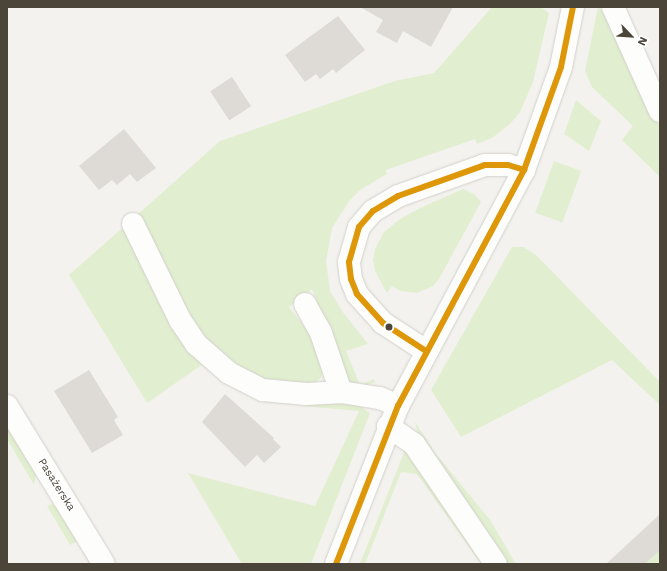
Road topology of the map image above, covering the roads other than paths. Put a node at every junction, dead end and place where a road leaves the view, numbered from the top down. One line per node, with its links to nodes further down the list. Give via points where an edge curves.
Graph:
1 (573, 7): 4 (street, via 561,67)
2 (613, 7): 3 (street)
3 (660, 111)
4 (524, 170): 7 (street); 7 (street, via 508,165 486,165 392,198 373,212 359,227 349,262 351,279 357,294 383,323)
5 (133, 224): 8 (street, via 180,320 196,344 215,363 263,390 306,394)
6 (305, 304): 8 (street, via 321,333)
7 (426, 351): 10 (street)
8 (341, 392): 10 (street, via 380,398)
9 (7, 406): 12 (street, Pasażerska)
10 (398, 406): 11 (street)
11 (388, 426): 13 (street); 14 (street, via 414,444)
12 (104, 564)
13 (336, 564)
14 (496, 564)

